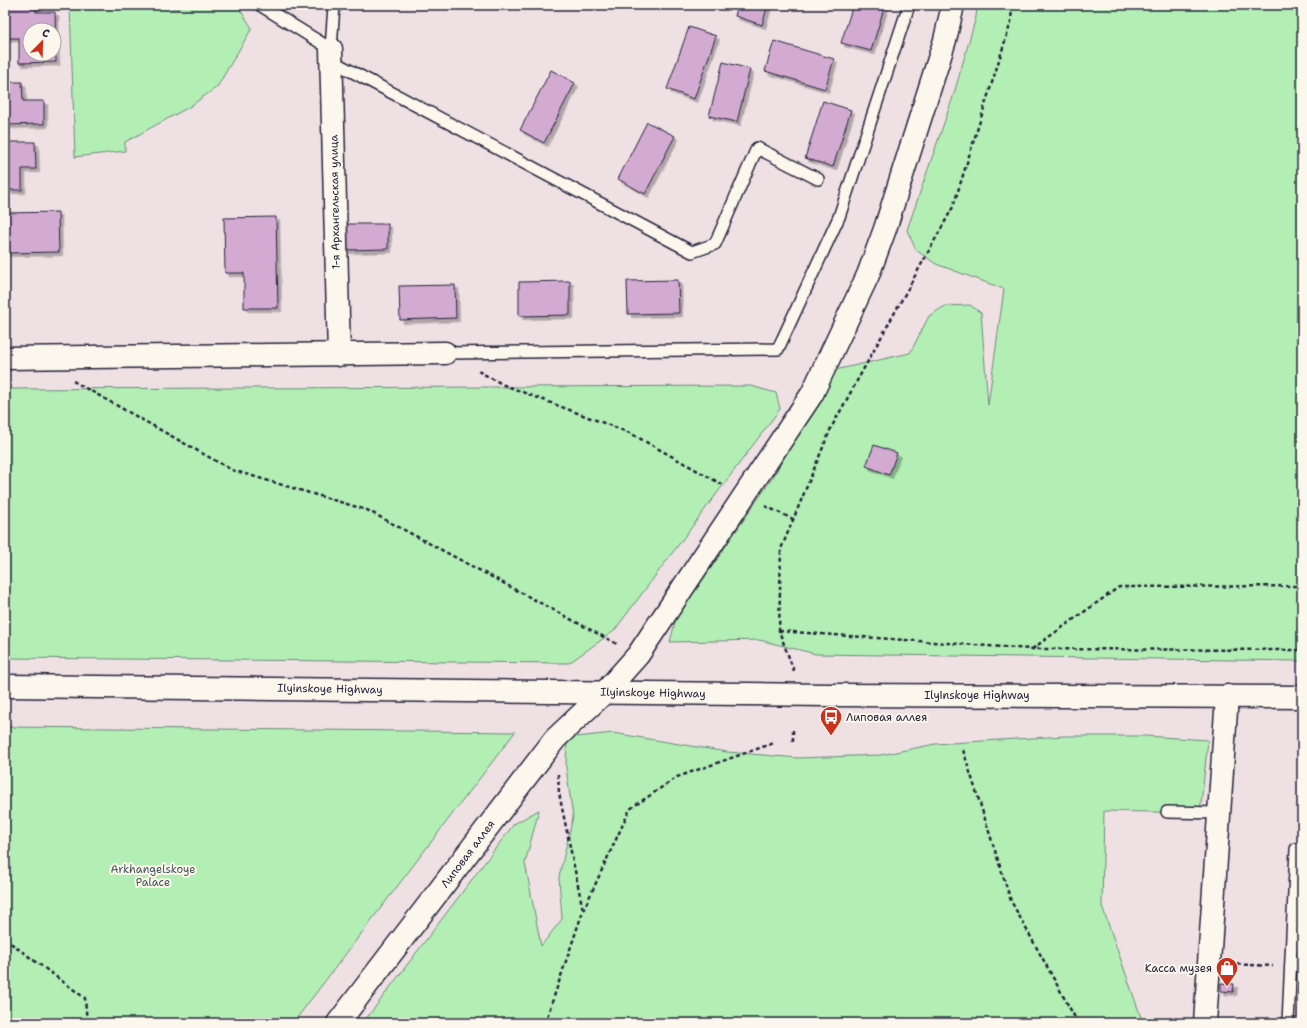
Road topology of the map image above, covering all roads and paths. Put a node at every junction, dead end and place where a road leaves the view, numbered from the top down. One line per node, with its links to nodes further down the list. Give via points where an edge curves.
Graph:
1 (260, 5): 6 (lane)
2 (334, 5): 6 (lane)
3 (909, 5): 8 (lane, via 840,217 778,349)
4 (953, 5): 12 (street, Липовая аллея, via 945,40 868,275 812,394)
5 (1012, 5): 13 (path, via 1012,22 953,207 831,428)
6 (331, 55): 7 (lane, via 692,252 715,244 757,148); 9 (street, 1-я Архангельская улица)
7 (818, 179)
8 (445, 353): 9 (street); 12 (path, via 504,385 630,432)
9 (339, 355): 10 (street)
10 (5, 358)
11 (67, 377): 18 (path, via 232,470 367,510)
12 (745, 497): 13 (path); 18 (street, Липовая аллея)
13 (794, 519): 15 (path, via 781,549)
14 (1302, 586): 16 (path, via 1119,587)
15 (780, 631): 16 (path); 19 (path)
16 (1031, 649): 17 (path)
17 (1302, 650)
18 (638, 655): 21 (street, Липовая аллея)
19 (794, 671)
20 (5, 686): 21 (street, Ilyinskoye Highway)
21 (605, 692): 22 (street, Ilyinskoye Highway); 25 (street, Липовая аллея)
22 (1227, 696): 23 (street, Ilyinskoye Highway); 30 (street)
23 (1302, 696)
24 (793, 730): 26 (path)
25 (556, 739): 32 (path, via 559,793); 38 (street, Липовая аллея)
26 (793, 742)
27 (774, 743): 32 (path, via 677,777 630,809)
28 (963, 750): 40 (path, via 1011,901)
29 (1167, 812): 30 (lane)
30 (1220, 813): 35 (street)
31 (1296, 850): 36 (lane)
32 (583, 911): 39 (path)
33 (5, 939): 37 (path, via 85,998)
34 (1302, 960): 36 (lane)
35 (1210, 963): 36 (path); 41 (street)
36 (1291, 964): 42 (lane)
37 (86, 1023)
38 (338, 1023)
39 (545, 1023)
40 (1078, 1023)
41 (1205, 1023)
42 (1288, 1023)

